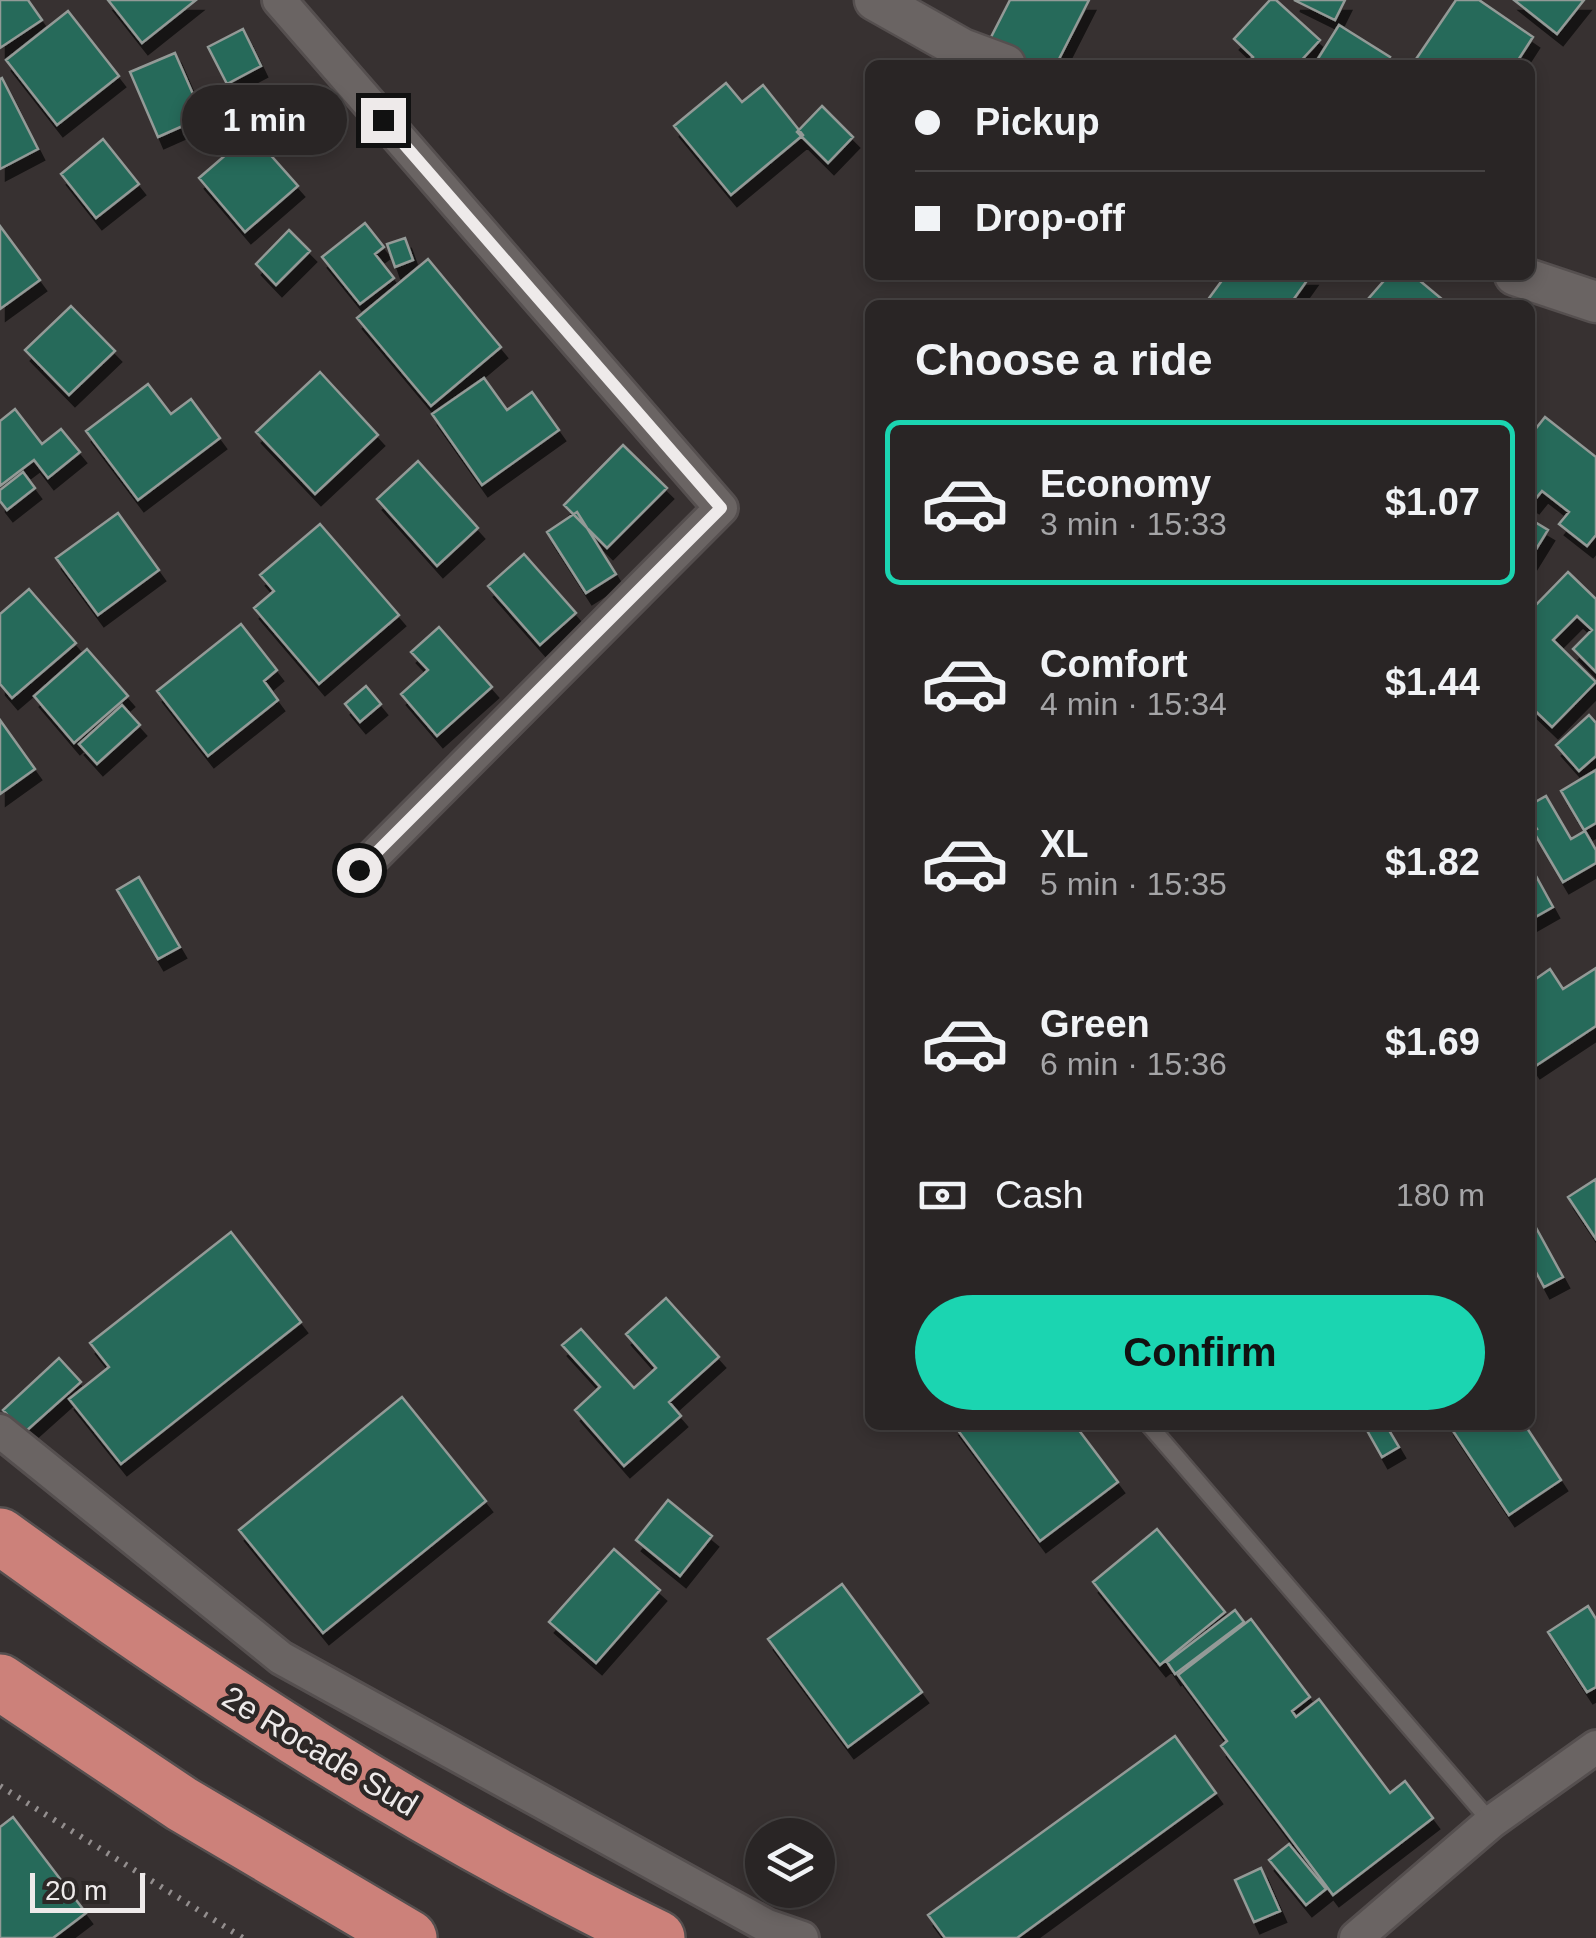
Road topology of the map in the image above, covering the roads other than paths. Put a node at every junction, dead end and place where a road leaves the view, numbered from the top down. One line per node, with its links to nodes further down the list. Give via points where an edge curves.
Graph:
1 (278, 0): 6 (street, via 721,508)
2 (875, 0): 3 (street)
3 (992, 60)
4 (1529, 280): 5 (street)
5 (1596, 302)
6 (359, 870)
7 (1153, 1430): 12 (lane)
8 (0, 1431): 15 (street, via 280,1658 768,1926)
9 (0, 1536): 14 (highway, 2e Rocade Sud, via 240,1704 546,1885)
10 (0, 1682): 13 (highway, via 182,1804)
11 (1596, 1747): 12 (street)
12 (1491, 1822): 16 (street)
13 (409, 1938)
14 (657, 1938)
15 (802, 1938)
16 (1356, 1938)

